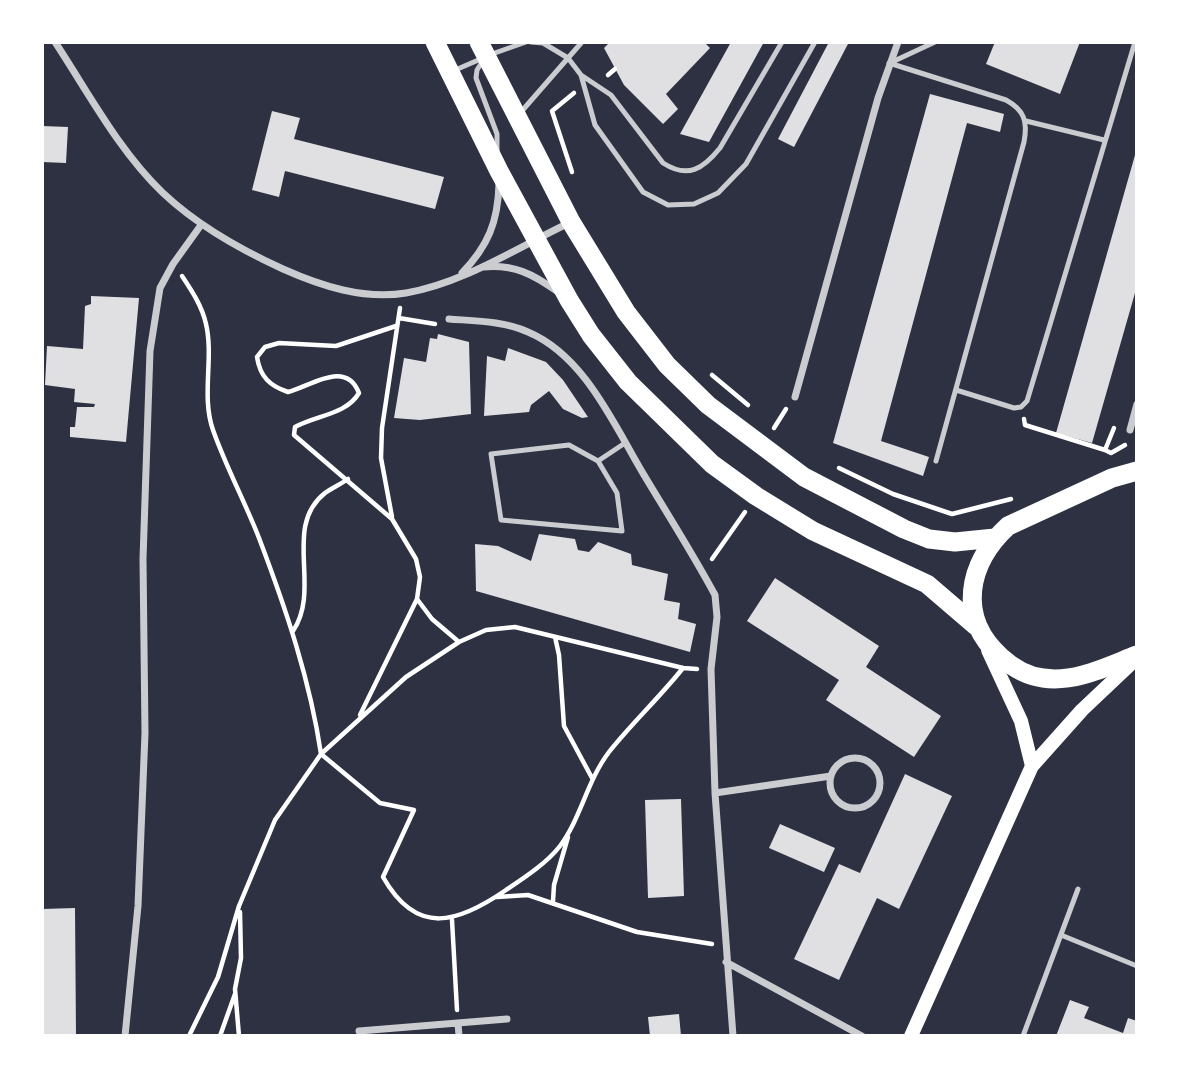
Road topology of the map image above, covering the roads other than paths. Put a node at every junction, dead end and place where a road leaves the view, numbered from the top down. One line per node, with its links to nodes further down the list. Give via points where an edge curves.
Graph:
1 (55, 42): 21 (street, via 146,174)
2 (435, 42): 14 (highway)
3 (529, 42): 4 (lane); 11 (lane)
4 (544, 42): 12 (lane)
5 (582, 42): 12 (lane)
6 (782, 42): 15 (lane, via 720,148 708,163 692,172 663,163 611,95)
7 (814, 42): 15 (lane, via 746,164 718,193 694,204 668,205 643,192 595,125)
8 (898, 42): 13 (street)
9 (935, 42): 13 (lane)
10 (1135, 42): 18 (lane)
11 (482, 50): 14 (lane); 16 (highway); 19 (lane, via 476,78 497,134)
12 (568, 58): 15 (lane); 16 (lane)
13 (889, 63): 17 (lane, via 1006,100); 28 (street)
14 (450, 73): 19 (highway)
15 (581, 75)
16 (517, 117): 20 (highway)
17 (1026, 121): 18 (lane); 27 (lane)
18 (1104, 140): 27 (lane, via 1027,401 1014,408)
19 (497, 168): 22 (highway); 24 (street, via 496,222 483,249)
20 (571, 222): 22 (street); 37 (highway, via 626,312 667,365 760,447 843,499 929,539)
21 (201, 225): 24 (street, via 255,256 337,289 362,294 403,294); 50 (street, via 173,264 156,304 150,351 143,559 145,733 138,905)
22 (536, 239): 23 (street); 25 (highway)
23 (478, 267): 24 (street); 25 (street, via 526,271)
24 (460, 276)
25 (569, 300): 38 (highway, via 628,382 712,464 813,531 927,584)
26 (449, 319): 31 (street, via 490,322 527,332 552,346 590,387)
27 (956, 390): 33 (lane)
28 (795, 397)
29 (1137, 404): 30 (street)
30 (1129, 430)
31 (625, 443): 32 (lane); 42 (street, via 703,572 717,605 711,669)
32 (598, 461): 32 (lane, via 569,445 491,454 501,520 622,531 617,493)
33 (936, 461)
34 (1137, 462): 36 (highway)
35 (1137, 471): 36 (highway)
36 (1112, 478): 37 (highway, via 1021,518)
37 (995, 538): 38 (highway, via 974,581)
38 (979, 631): 39 (highway, via 1010,666 1041,678 1075,677); 40 (main road, via 1021,721)
39 (1137, 657): 40 (main road)
40 (1032, 766): 54 (main road)
41 (831, 776): 41 (street, via 840,763 856,758 871,763 880,786 867,806 850,808 836,800); 42 (street)
42 (715, 793): 45 (street)
43 (1078, 888): 44 (lane)
44 (1061, 935): 46 (lane); 55 (lane)
45 (726, 962): 52 (street); 53 (street)
46 (1137, 966)
47 (507, 1019): 48 (street)
48 (458, 1023): 49 (street); 51 (street)
49 (359, 1031)
50 (125, 1036)
51 (459, 1036)
52 (733, 1036)
53 (862, 1036)
54 (911, 1036)
55 (1023, 1036)

